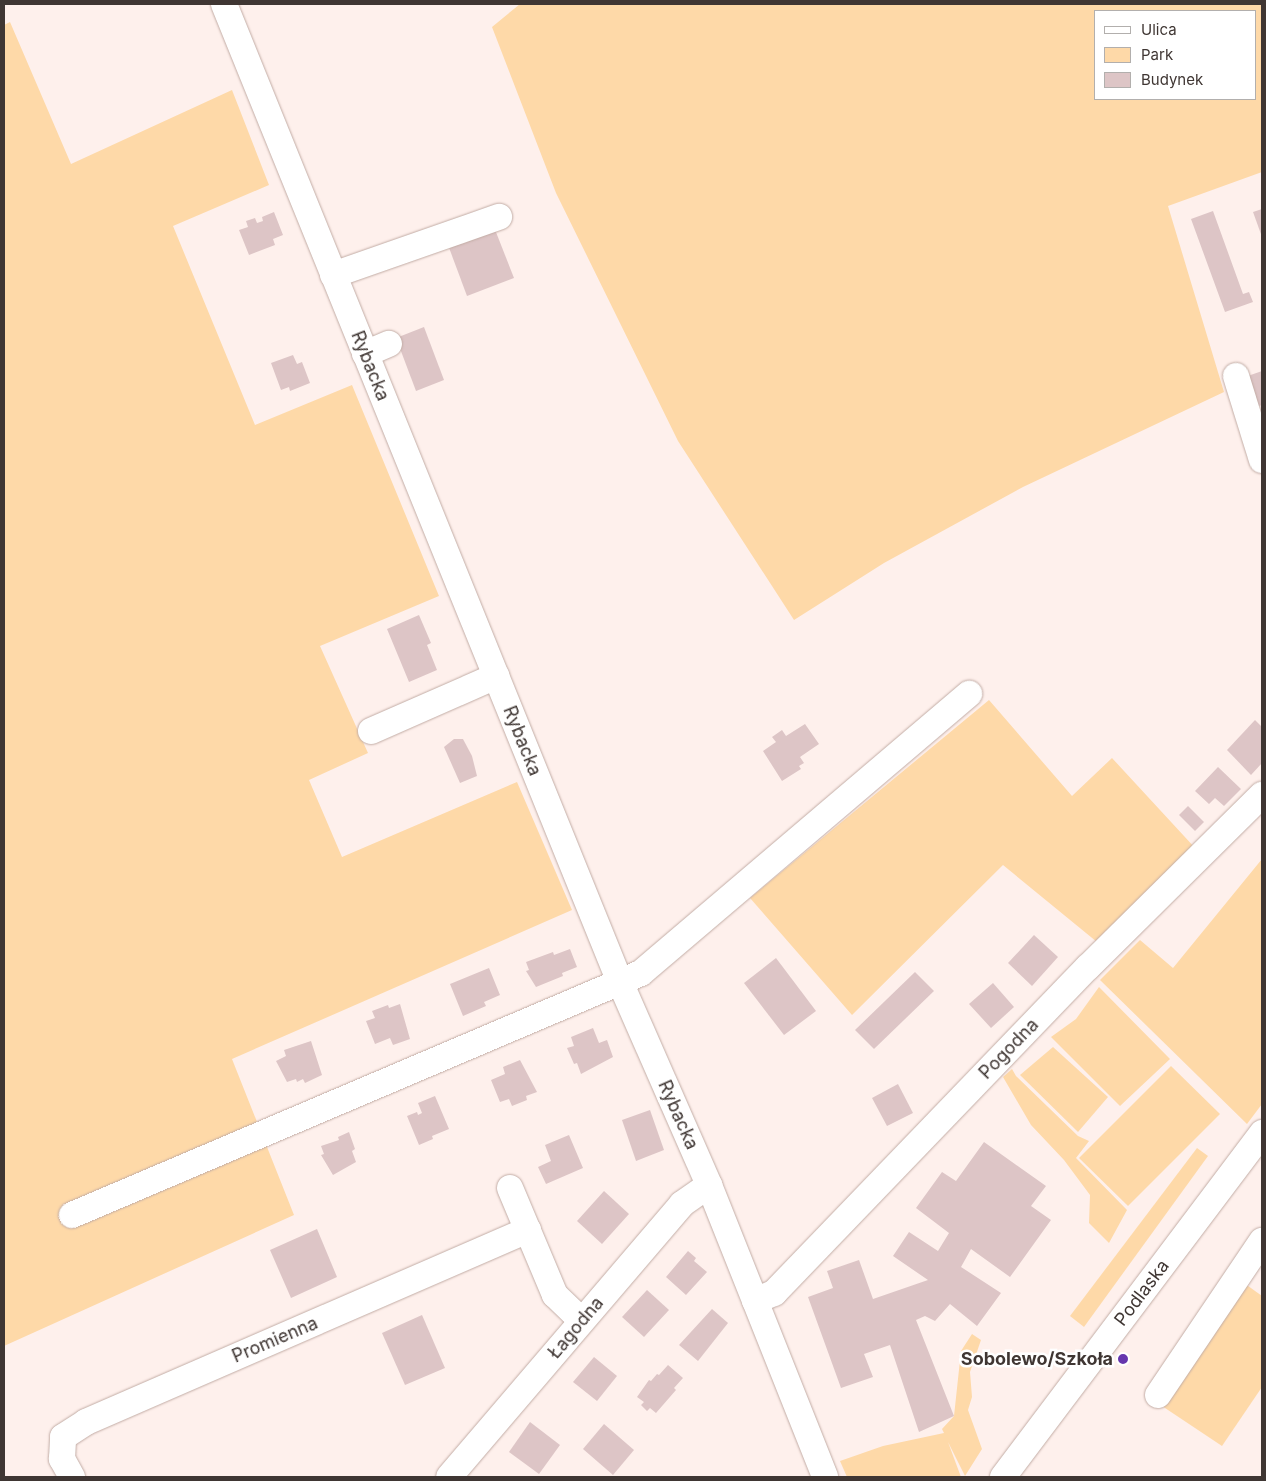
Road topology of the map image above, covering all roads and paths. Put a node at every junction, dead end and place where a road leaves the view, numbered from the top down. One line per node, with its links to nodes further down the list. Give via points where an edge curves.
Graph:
1 (224, 4): 3 (street, Rybacka)
2 (499, 217): 3 (street)
3 (333, 275): 5 (street, Rybacka)
4 (390, 344): 5 (street)
5 (365, 354): 8 (street, Rybacka)
6 (1236, 376): 7 (street)
7 (1262, 460)
8 (496, 676): 10 (street); 12 (street, Rybacka)
9 (969, 694): 12 (street, via 642,973)
10 (371, 731)
11 (1262, 795): 19 (street, Pogodna, via 1088,967 774,1293)
12 (620, 982): 14 (street, Rybacka); 16 (street)
13 (1262, 1133): 25 (street, Podlaska)
14 (709, 1185): 19 (street, Rybacka); 20 (street, Łagodna, via 682,1204)
15 (510, 1188): 17 (street)
16 (72, 1214)
17 (528, 1230): 20 (street, via 555,1295); 22 (street, Promienna, via 86,1422 63,1437 62,1459)
18 (1262, 1241): 21 (street)
19 (756, 1301): 24 (street, Rybacka)
20 (582, 1321): 23 (street, Łagodna)
21 (1158, 1395)
22 (72, 1477)
23 (449, 1477)
24 (825, 1477)
25 (1003, 1477)

